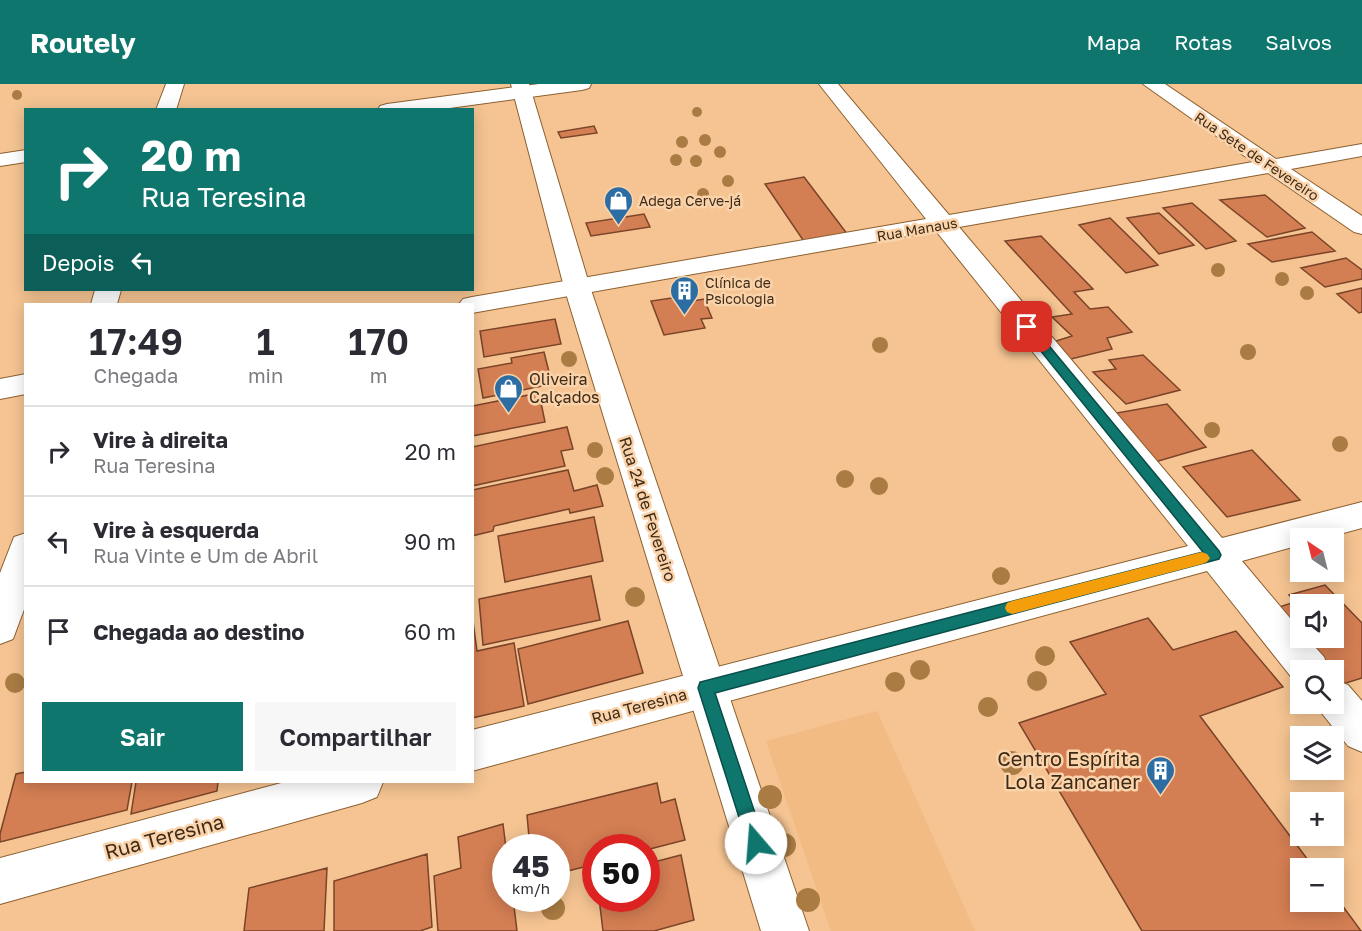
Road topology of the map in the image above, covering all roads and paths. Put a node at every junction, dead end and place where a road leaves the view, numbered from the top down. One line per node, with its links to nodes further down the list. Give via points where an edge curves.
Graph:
1 (174, 84): 6 (street)
2 (582, 84): 5 (street)
3 (828, 84): 12 (street)
4 (1152, 84): 11 (street, Rua Sete de Fevereiro)
5 (521, 88): 7 (street); 14 (street, Rua 24 de Fevereiro)
6 (167, 108)
7 (399, 108)
8 (1362, 150): 11 (street, Rua Manaus)
9 (24, 156): 10 (street)
10 (0, 160)
11 (1273, 166): 12 (street, Rua Manaus); 13 (street, Rua Sete de Fevereiro)
12 (943, 225): 14 (street, Rua Manaus); 20 (street)
13 (1362, 227)
14 (577, 287): 15 (street, Rua Manaus); 23 (street, Rua 24 de Fevereiro)
15 (474, 305)
16 (24, 384): 17 (street)
17 (0, 389)
18 (1362, 515): 20 (street, Rua Teresina)
19 (24, 553): 21 (street)
20 (1214, 555): 22 (street); 23 (street, Rua Teresina)
21 (0, 627)
22 (1303, 660)
23 (706, 688): 26 (street, Rua Teresina); 29 (street, Rua 24 de Fevereiro)
24 (1344, 710): 25 (street)
25 (1362, 732)
26 (474, 750)
27 (358, 783): 28 (street, Rua Teresina)
28 (0, 881)
29 (784, 931)

